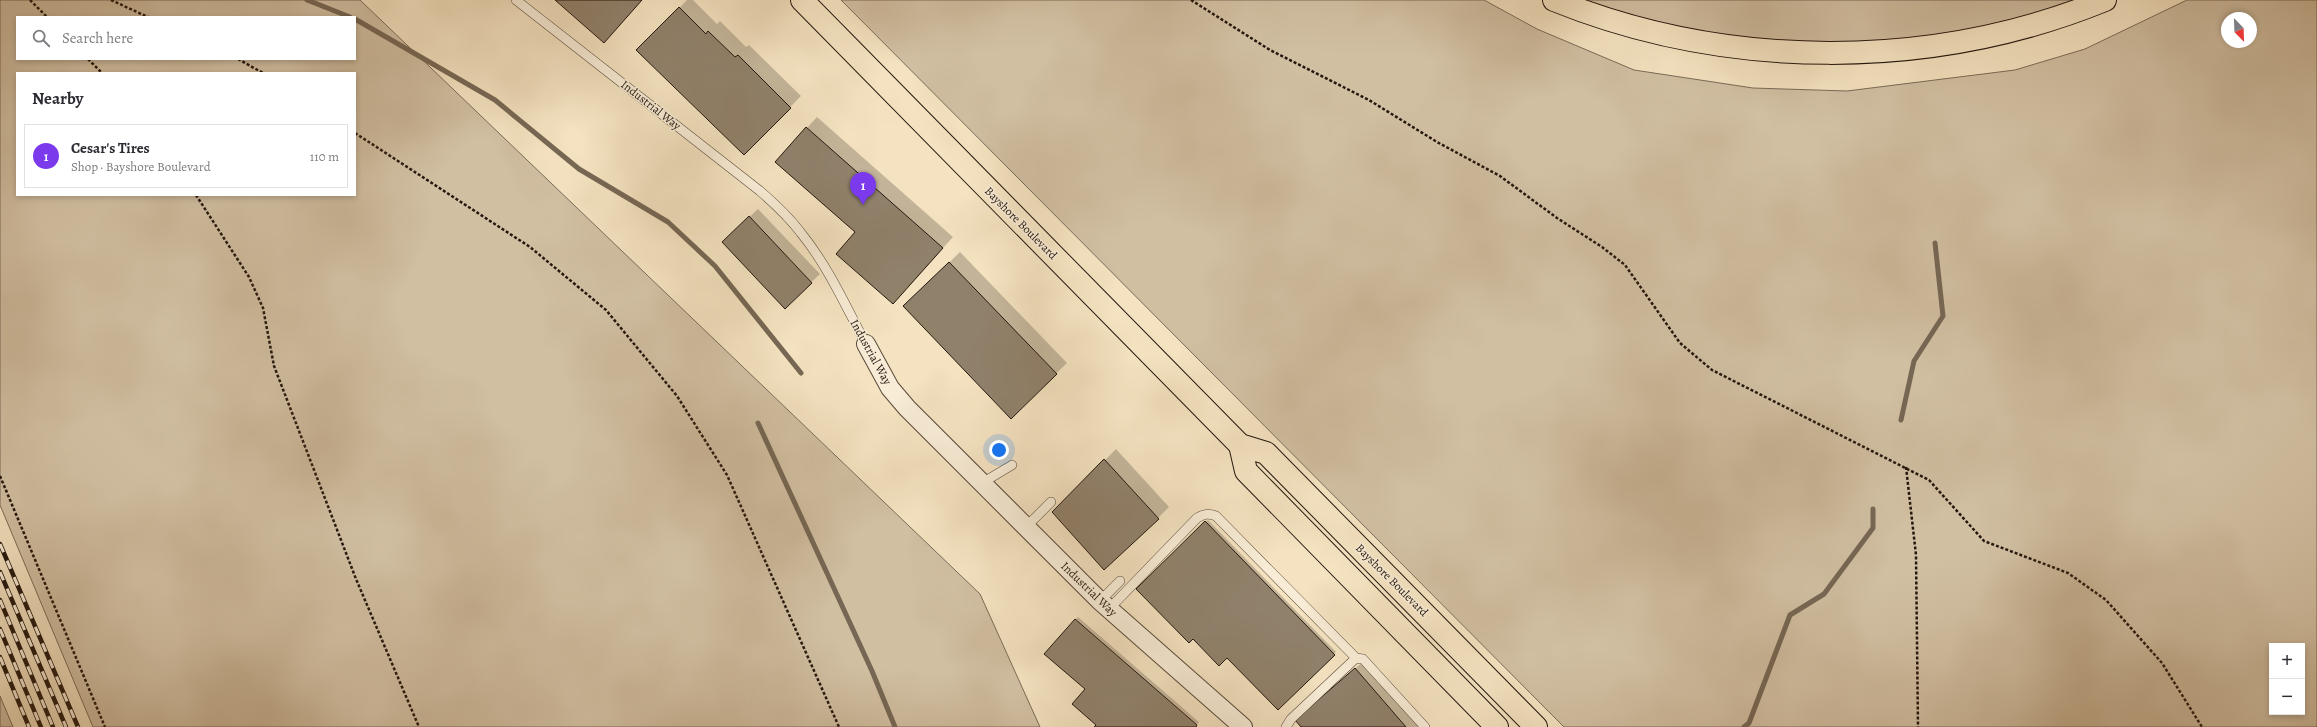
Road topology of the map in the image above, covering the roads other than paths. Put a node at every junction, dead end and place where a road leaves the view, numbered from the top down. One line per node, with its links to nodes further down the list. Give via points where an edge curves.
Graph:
1 (516, 0): 5 (lane, Industrial Way, via 781,210 820,259)
2 (802, 0): 6 (main road, Bayshore Boulevard)
3 (1554, 0): 4 (main road, via 1614,21 1686,39 1760,49 1834,52 1907,48 1981,37 2053,18)
4 (2105, 0)
5 (866, 344): 8 (street, Industrial Way, via 890,388)
6 (1240, 445): 17 (main road, via 1246,471); 18 (main road, Bayshore Boulevard, via 1266,453)
7 (1012, 465): 8 (lane)
8 (982, 483): 10 (street, Industrial Way)
9 (1051, 502): 10 (lane)
10 (1026, 527): 12 (street, Industrial Way)
11 (1120, 582): 12 (lane)
12 (1105, 605): 13 (lane, via 1197,518 1211,514 1216,516); 14 (street, Industrial Way)
13 (1356, 658): 15 (lane, via 1291,719); 16 (lane, via 1363,659)
14 (1243, 727)
15 (1286, 727)
16 (1426, 727)
17 (1497, 727)
18 (1536, 727)

